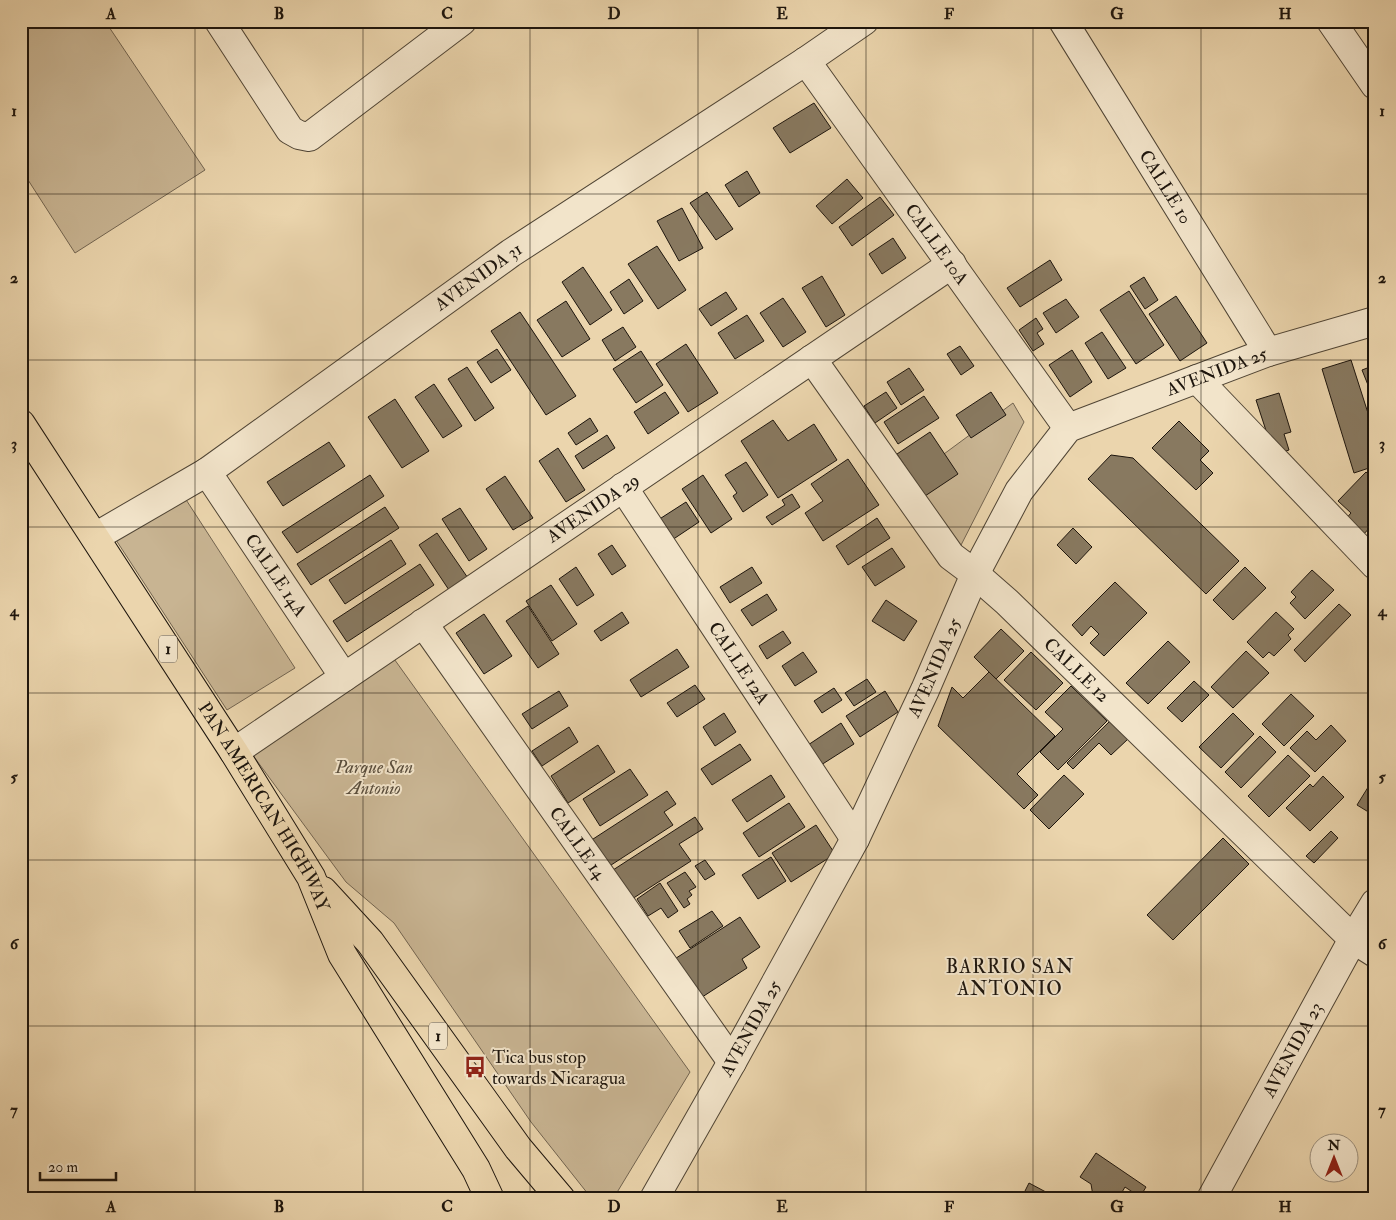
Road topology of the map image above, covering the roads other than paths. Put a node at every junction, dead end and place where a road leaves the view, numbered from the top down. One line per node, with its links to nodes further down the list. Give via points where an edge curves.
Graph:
1 (219, 21): 2 (street, via 290,130 299,136 309,137)
2 (462, 21)
3 (864, 21): 6 (street, AVENIDA 31)
4 (1063, 21): 10 (street, CALLE 10)
5 (1331, 21): 7 (street)
6 (806, 61): 8 (street, CALLE 10A); 15 (street, AVENIDA 31, via 511,253)
7 (1375, 85)
8 (952, 264): 11 (street, AVENIDA 29); 14 (street, CALLE 10A)
9 (1375, 321): 10 (street, AVENIDA 25)
10 (1268, 352): 12 (street, AVENIDA 25)
11 (812, 359): 16 (street, AVENIDA 29); 19 (street, CALLE 12, via 951,556)
12 (1197, 379): 14 (street, AVENIDA 25); 18 (street)
13 (21, 424): 17 (highway, PAN AMERICAN HIGHWAY / 1)
14 (1068, 428): 19 (street, AVENIDA 25, via 1018,491)
15 (207, 472): 17 (street, AVENIDA 31); 21 (street, CALLE 14A)
16 (623, 487): 20 (street, AVENIDA 29); 23 (street, CALLE 12A)
17 (95, 537): 22 (highway, PAN AMERICAN HIGHWAY / 1)
18 (1375, 565)
19 (976, 574): 23 (street, AVENIDA 25); 26 (street, CALLE 12)
20 (423, 623): 21 (street, AVENIDA 29); 27 (street, CALLE 14)
21 (344, 677): 22 (street, AVENIDA 29)
22 (234, 752): 24 (highway, PAN AMERICAN HIGHWAY / 1)
23 (855, 839): 27 (street, AVENIDA 25)
24 (311, 877): 28 (highway, PAN AMERICAN HIGHWAY / 1, via 342,954 476,1169); 29 (highway, 1, via 370,942 518,1148)
25 (1375, 903): 26 (street, AVENIDA 23)
26 (1364, 946): 31 (street, AVENIDA 23)
27 (732, 1062): 30 (street, AVENIDA 25)
28 (490, 1199)
29 (561, 1199)
30 (654, 1199)
31 (1211, 1199)

